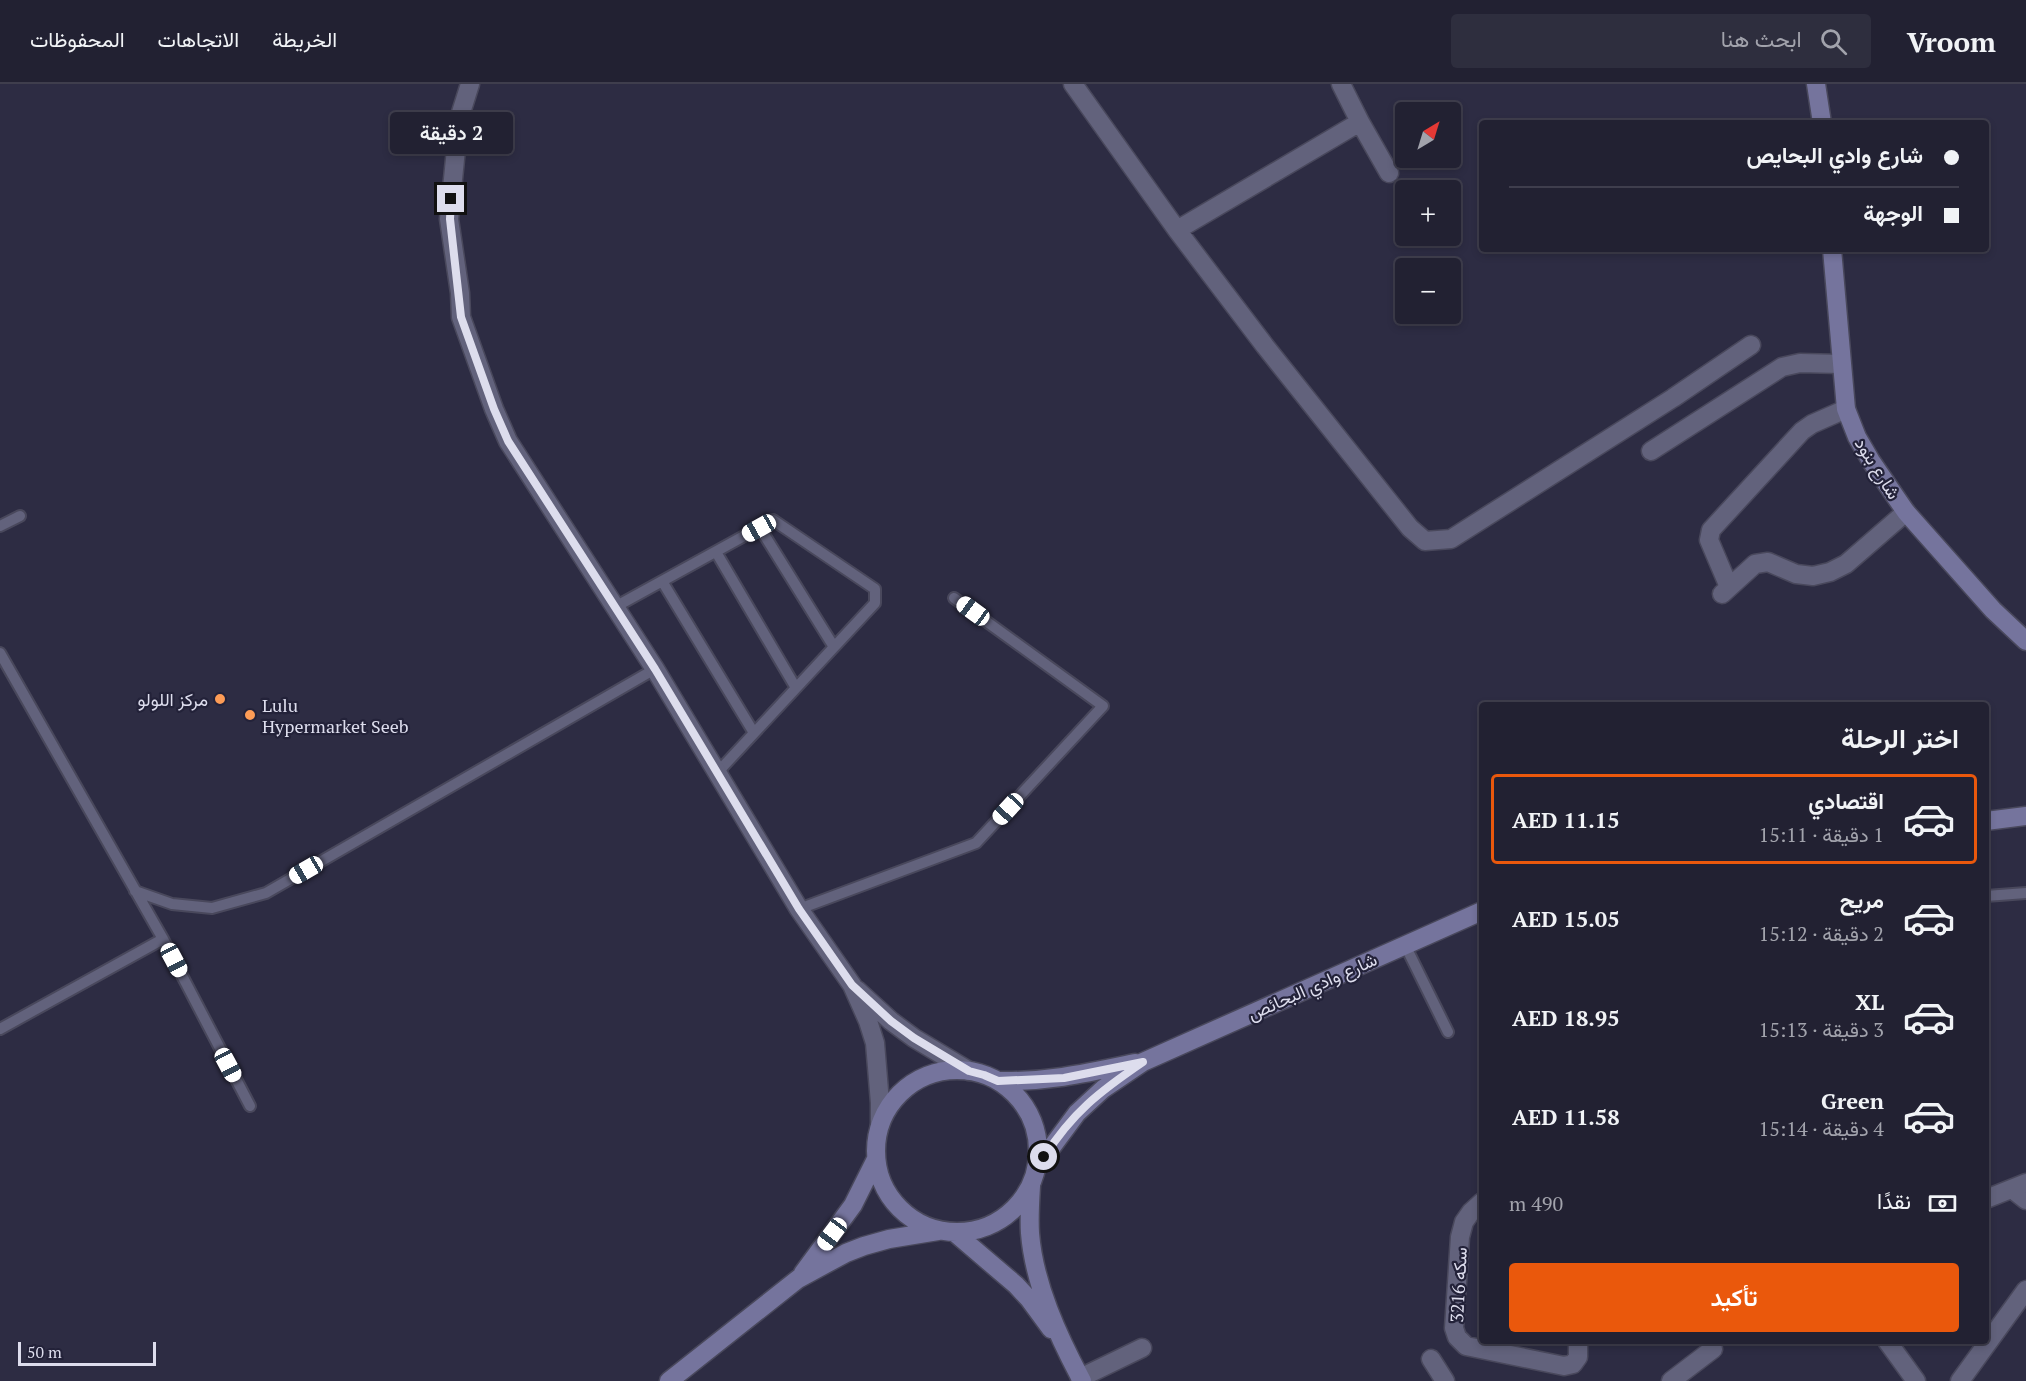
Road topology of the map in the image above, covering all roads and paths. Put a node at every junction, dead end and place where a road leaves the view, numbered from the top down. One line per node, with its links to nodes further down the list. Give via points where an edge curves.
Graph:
1 (470, 84): 21 (street, via 459,119 450,219 461,317 508,441)
2 (1073, 84): 8 (street)
3 (1341, 84): 6 (street)
4 (1816, 84): 5 (street)
5 (1822, 120)
6 (1360, 122): 7 (street); 8 (street)
7 (1389, 173)
8 (1177, 230): 10 (street, via 1265,346 1403,519 1425,541 1451,538)
9 (1832, 252): 11 (street, شارع بنود)
10 (1751, 345)
11 (1841, 364): 12 (street, شارع بنود); 13 (street, via 1800,363 1782,367)
12 (1846, 409): 14 (street, شارع بنود, via 1871,461); 14 (street, via 1803,432 1711,530 1709,540 1724,591 1755,564 1768,562 1796,574 1813,576 1830,572 1846,564)
13 (1651, 451)
14 (1906, 512): 22 (street, شارع بنود, via 1993,610)
15 (20, 516): 16 (lane)
16 (0, 526)
17 (759, 528): 18 (lane); 23 (lane); 23 (lane, via 773,520 875,589 875,603)
18 (716, 552): 19 (lane); 26 (lane)
19 (662, 581): 21 (lane); 27 (lane)
20 (954, 598): 34 (lane, via 1103,706 976,843)
21 (615, 607): 25 (street)
22 (2024, 636)
23 (834, 647): 26 (lane)
24 (0, 653): 31 (lane)
25 (655, 669): 28 (street); 31 (lane, via 266,893 212,908 172,904)
26 (796, 688): 27 (lane)
27 (754, 733): 28 (lane)
28 (717, 773): 34 (street)
29 (2026, 816): 30 (street)
30 (1989, 821)
31 (135, 891): 36 (lane)
32 (2026, 893): 33 (lane)
33 (1989, 896)
34 (799, 909): 38 (street)
35 (1479, 912): 37 (street, شارع وادي البحائص)
36 (163, 939): 39 (lane); 44 (lane)
37 (1405, 945): 40 (lane); 41 (street, شارع وادي البحائص)
38 (852, 985): 42 (street, via 914,1038); 45 (street, via 874,1043)
39 (0, 1029)
40 (1448, 1032)
41 (1143, 1062): 43 (street, via 1064,1078); 47 (street, via 1103,1089 1077,1113)
42 (969, 1071): 43 (street); 45 (street, via 950,1070 914,1082 888,1108)
43 (998, 1081): 47 (street, via 1027,1109 1035,1128)
44 (250, 1106)
45 (880, 1125): 46 (street)
46 (876, 1159): 52 (street, via 880,1176 897,1205 924,1225); 53 (street, via 853,1205)
47 (1037, 1167): 48 (street)
48 (1030, 1186): 52 (street, via 1012,1212 999,1221 970,1232); 59 (street, via 1033,1256)
49 (2021, 1191): 50 (street)
50 (1989, 1198)
51 (1479, 1205): 56 (street, سكه 3216, via 1464,1222 1460,1237 1454,1328 1457,1337 1466,1346 1564,1366 1573,1364 1578,1357)
52 (947, 1231): 53 (street, via 864,1246); 59 (street, via 1016,1285)
53 (798, 1279): 64 (street)
54 (2026, 1290): 55 (street)
55 (1989, 1341)
56 (1578, 1344)
57 (1889, 1344): 67 (street)
58 (1987, 1344): 68 (street)
59 (1064, 1347): 63 (street)
60 (1142, 1348): 63 (street)
61 (1713, 1350): 66 (street)
62 (1431, 1359): 65 (street)
63 (1081, 1379)
64 (669, 1381)
65 (1445, 1381)
66 (1671, 1381)
67 (1916, 1381)
68 (1960, 1381)

